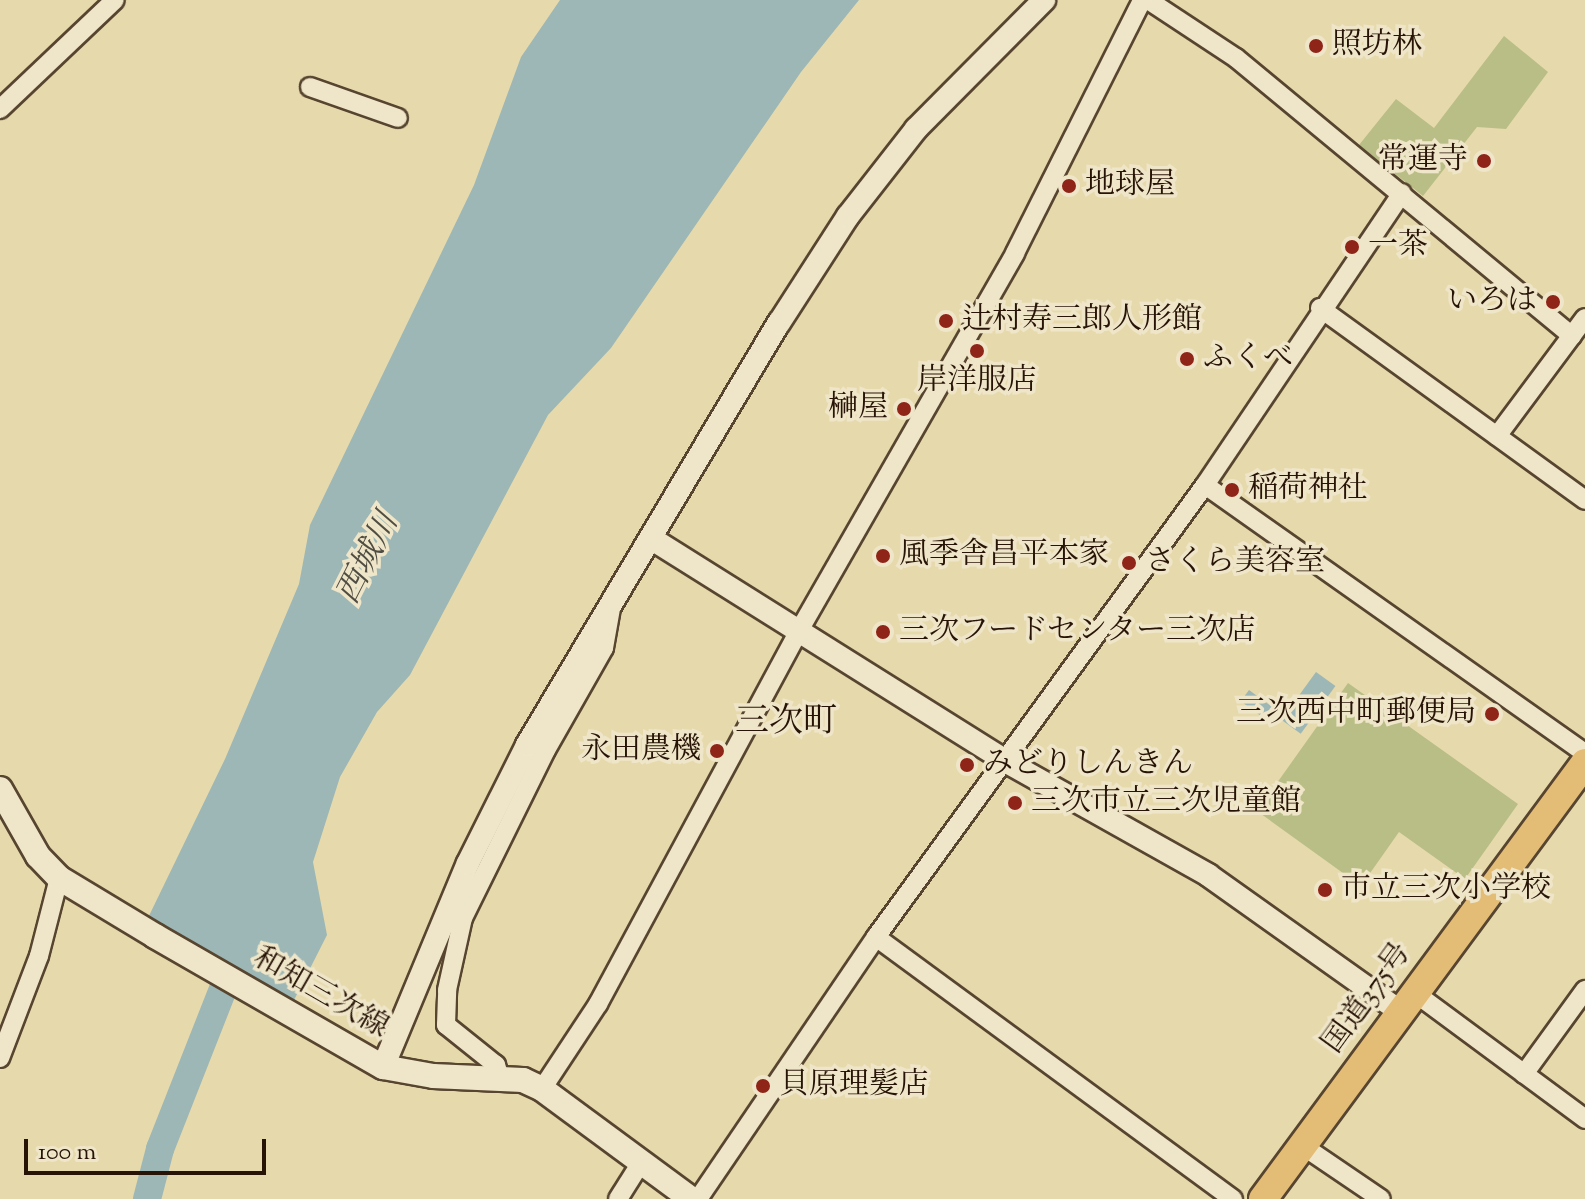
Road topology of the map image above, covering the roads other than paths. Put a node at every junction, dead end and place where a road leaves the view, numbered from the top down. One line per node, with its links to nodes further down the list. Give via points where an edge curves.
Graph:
1 (115, 0): 5 (street)
2 (1044, 0): 14 (street, via 916,129 848,216)
3 (1152, 1): 7 (street, via 1236,58); 16 (street)
4 (310, 87): 6 (street)
5 (0, 109)
6 (398, 118)
7 (1402, 193): 8 (street); 10 (street)
8 (1320, 308): 11 (street); 12 (street)
9 (1585, 318): 10 (street)
10 (1572, 336): 11 (street)
11 (1497, 436): 13 (street)
12 (1205, 485): 17 (street); 18 (street)
13 (1585, 500)
14 (652, 539): 15 (street); 16 (street)
15 (612, 603): 26 (street, via 527,745 468,863); 28 (street, via 604,648 499,840 463,918 456,947 446,1025 496,1065)
16 (800, 629): 18 (street); 29 (street, via 598,1004)
17 (1585, 753)
18 (1007, 762): 22 (street); 24 (street, via 1208,875)
19 (1585, 763): 24 (highway, 国道375号)
20 (0, 789): 21 (main road, 和知三次線, via 38,856)
21 (59, 878): 25 (street, via 39,956); 26 (main road, 和知三次線)
22 (876, 937): 35 (street); 36 (street)
23 (1585, 990): 27 (street)
24 (1408, 1003): 27 (street); 31 (highway, 国道375号)
25 (0, 1058)
26 (383, 1067): 28 (main road, 和知三次線, via 433,1076)
27 (1524, 1074): 30 (street)
28 (500, 1078): 29 (main road, 和知三次線)
29 (542, 1089): 32 (main road, 和知三次線)
30 (1581, 1108)
31 (1303, 1146): 37 (highway, 国道375号); 38 (street)
32 (640, 1164): 33 (street); 34 (main road, 和知三次線)
33 (618, 1199)
34 (691, 1199)
35 (698, 1199)
36 (1233, 1199)
37 (1263, 1199)
38 (1381, 1199)

